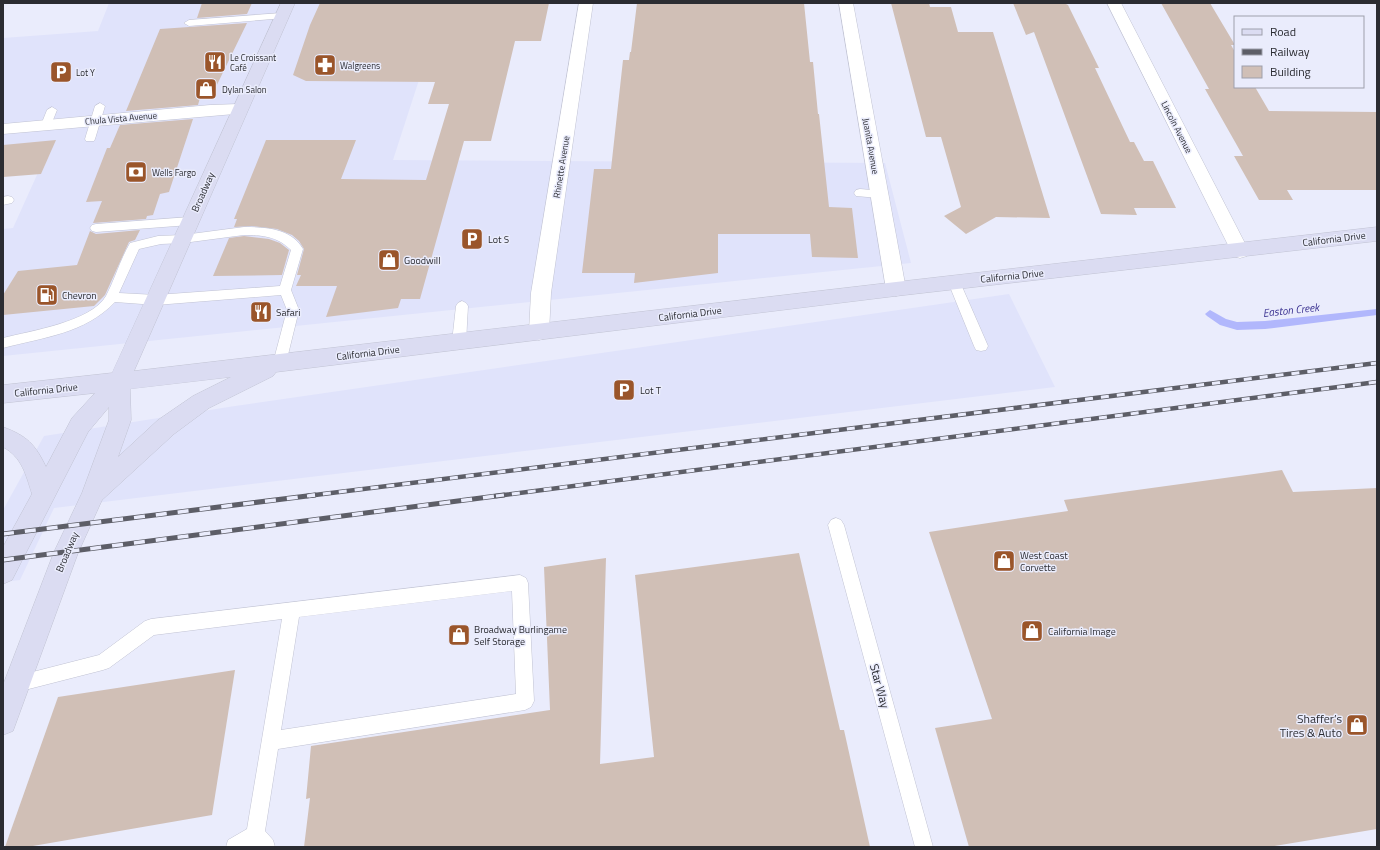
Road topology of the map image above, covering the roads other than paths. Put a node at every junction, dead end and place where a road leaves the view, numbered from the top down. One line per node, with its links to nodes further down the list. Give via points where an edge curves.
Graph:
1 (586, 3): 24 (street, Rhinette Avenue, via 541,293)
2 (846, 3): 13 (street, Juanita Avenue)
3 (1114, 3): 17 (street, Lincoln Avenue)
4 (285, 10): 5 (lane); 6 (main road, Broadway)
5 (188, 23)
6 (240, 109): 8 (street, Chula Vista Avenue); 15 (main road, Broadway)
7 (52, 110): 9 (lane)
8 (98, 113): 9 (street, Chula Vista Avenue); 11 (lane)
9 (46, 125): 10 (street, Chula Vista Avenue)
10 (3, 129)
11 (90, 139)
12 (860, 193): 13 (lane)
13 (879, 194): 19 (street, Juanita Avenue)
14 (96, 228): 15 (lane)
15 (186, 230): 20 (lane, via 252,230 285,237 297,249); 21 (lane, via 161,240 134,246); 22 (main road, Broadway)
16 (1377, 234): 17 (main road, California Drive)
17 (1240, 250): 18 (main road, California Drive)
18 (954, 282): 19 (main road, California Drive); 27 (lane)
19 (896, 289): 24 (main road, California Drive)
20 (285, 290): 22 (lane); 28 (lane, via 293,310)
21 (112, 297): 22 (lane); 26 (lane, via 97,312 79,322 53,332)
22 (156, 300): 29 (main road, Broadway)
23 (462, 306): 25 (lane)
24 (539, 332): 25 (main road, California Drive)
25 (459, 342): 28 (main road, California Drive)
26 (3, 343)
27 (981, 346)
28 (280, 363): 29 (main road, California Drive); 33 (main road, via 201,402 166,427)
29 (119, 381): 30 (main road, California Drive); 32 (main road, Broadway, via 80,425); 33 (main road, Broadway, via 120,420)
30 (3, 394)
31 (3, 437): 32 (main road, via 24,448 35,466)
32 (43, 494): 35 (main road, Broadway)
33 (93, 494): 37 (main road, Broadway, via 66,552)
34 (836, 525): 41 (lane, Star Way)
35 (3, 572)
36 (292, 610): 37 (lane, via 151,627 103,662); 38 (lane); 38 (lane, via 520,583 525,701)
37 (8, 704)
38 (270, 742): 39 (lane)
39 (260, 840): 40 (lane)
40 (235, 847)
41 (924, 847)

